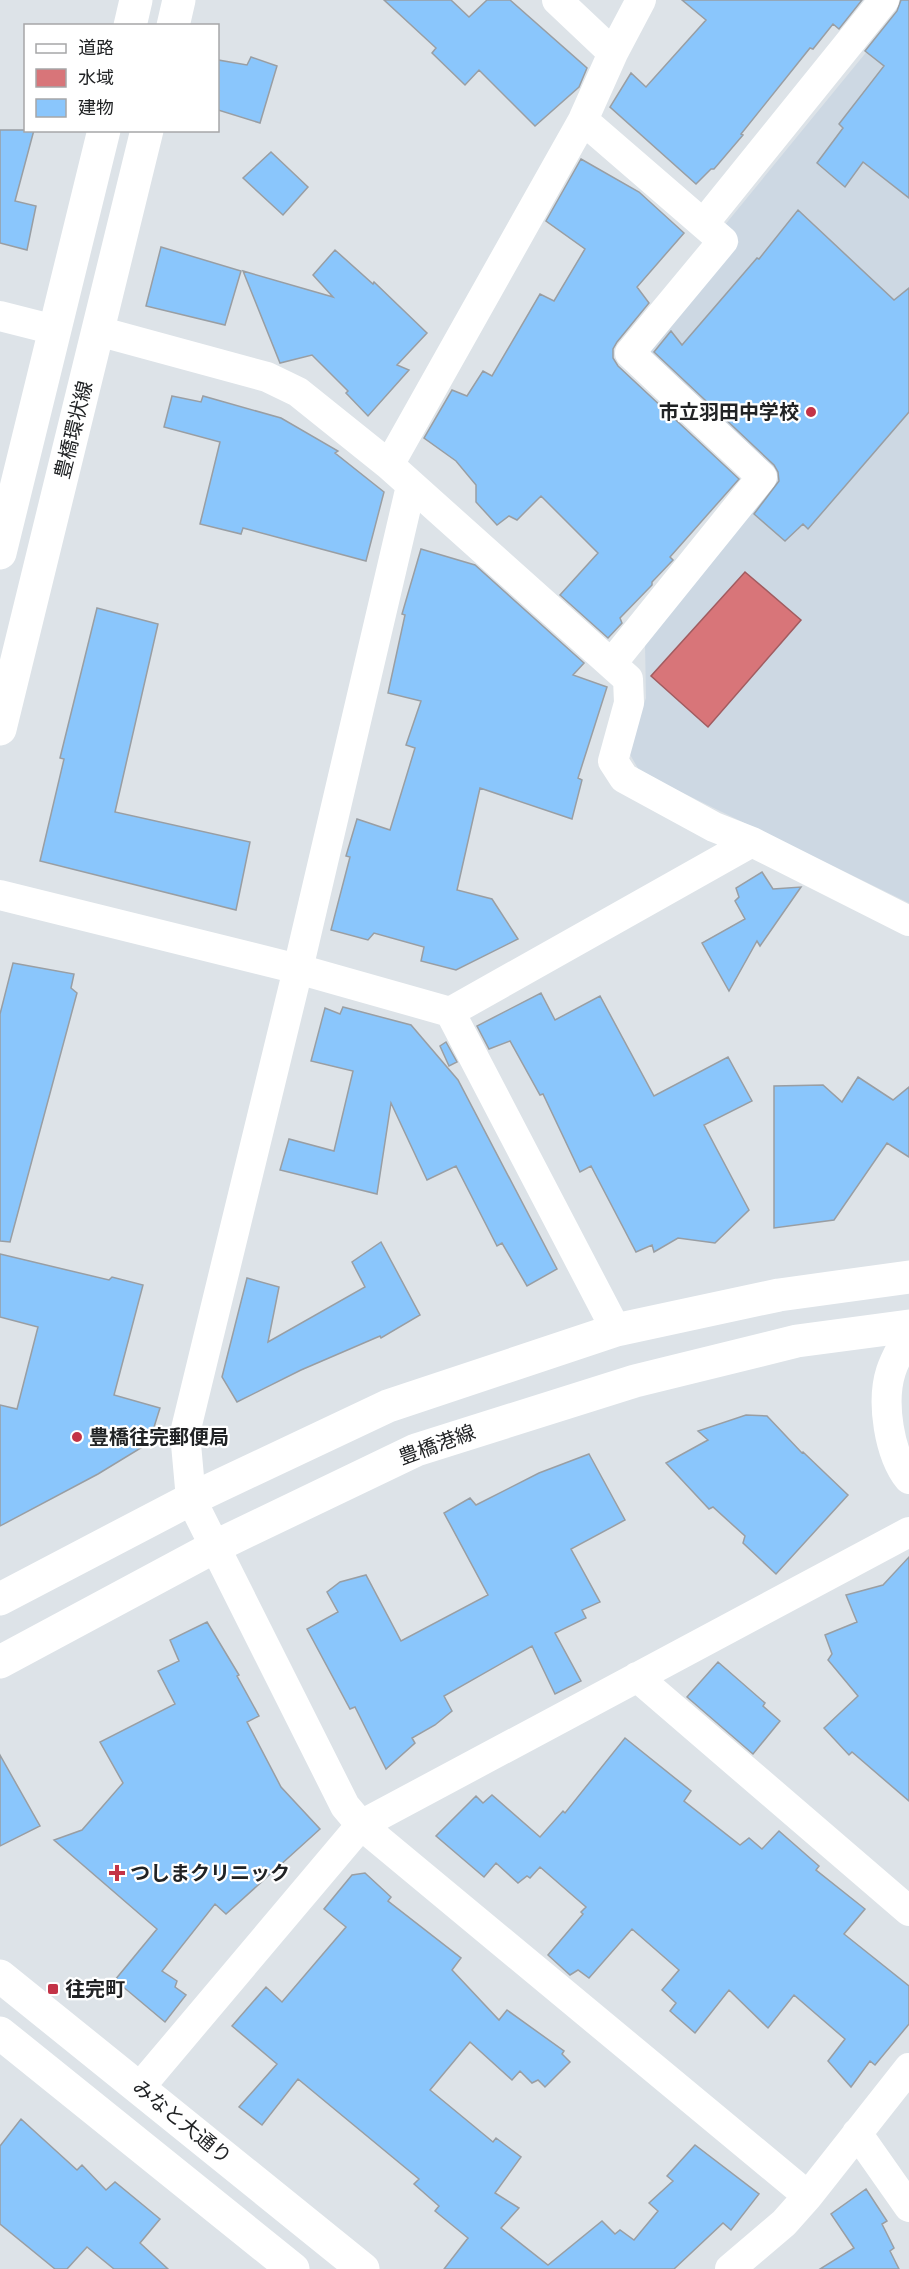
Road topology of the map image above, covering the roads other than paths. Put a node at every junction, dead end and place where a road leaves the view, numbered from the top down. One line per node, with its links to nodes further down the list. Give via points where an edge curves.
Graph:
1 (136, 0): 6 (main road)
2 (179, 0): 7 (main road)
3 (557, 0): 8 (street)
4 (641, 0): 8 (street)
5 (884, 0): 12 (street)
6 (130, 24)
7 (173, 24)
8 (613, 52): 9 (street)
9 (583, 120): 12 (street); 16 (street)
10 (104, 132): 14 (main road)
11 (147, 132): 15 (main road, 豊橋環状線)
12 (704, 223): 19 (street, via 723,241 630,352 762,477)
13 (0, 316): 14 (street)
14 (55, 330): 18 (main road)
15 (98, 331): 16 (street, via 267,377 298,392); 20 (main road, 豊橋環状線)
16 (389, 465): 17 (street)
17 (411, 486): 19 (street); 24 (street)
18 (0, 553)
19 (612, 663): 21 (street, via 628,679 629,703 613,761 624,778 714,827)
20 (0, 729)
21 (752, 842): 23 (street); 25 (street)
22 (0, 895): 24 (street)
23 (909, 921)
24 (298, 969): 25 (street); 31 (street, via 185,1433)
25 (450, 1012): 28 (street)
26 (909, 1277): 28 (main road, via 779,1295)
27 (909, 1326): 33 (main road, 豊橋港線, via 797,1341 635,1381 416,1450)
28 (616, 1330): 31 (main road, via 388,1406)
29 (909, 1333): 30 (street, via 890,1372 887,1401 892,1449)
30 (909, 1479)
31 (191, 1499): 33 (street); 34 (main road)
32 (909, 1532): 36 (street)
33 (216, 1546): 35 (main road, 豊橋港線); 37 (street, via 345,1806)
34 (0, 1599)
35 (0, 1662)
36 (638, 1677): 37 (street); 38 (street)
37 (361, 1826): 42 (street); 44 (street)
38 (909, 1911)
39 (0, 1976): 42 (main road, みなと大通り)
40 (0, 2033): 46 (main road)
41 (909, 2068): 43 (street)
42 (140, 2087): 47 (main road, みなと大通り)
43 (857, 2133): 44 (street); 45 (street)
44 (808, 2196): 48 (street, via 784,2223)
45 (909, 2207)
46 (293, 2269)
47 (363, 2269)
48 (730, 2269)

